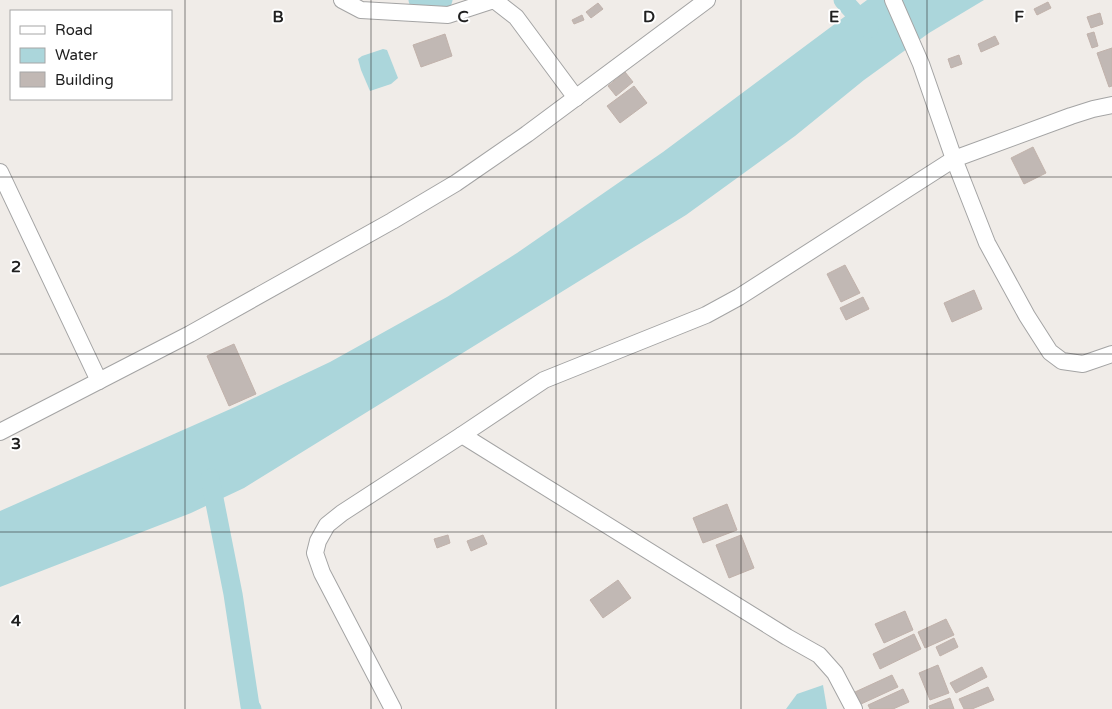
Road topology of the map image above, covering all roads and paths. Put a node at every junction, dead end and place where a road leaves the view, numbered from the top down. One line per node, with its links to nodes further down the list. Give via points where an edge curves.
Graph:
1 (342, 0): 4 (street, via 361,10 448,15 494,0 516,17)
2 (707, 0): 4 (street)
3 (892, 0): 6 (street, via 921,64)
4 (576, 98): 9 (street, via 456,182 400,216 190,334)
5 (1112, 105): 6 (street, via 1071,116)
6 (954, 158): 8 (street, via 987,243 1050,352 1062,361 1083,364); 11 (street, via 739,297 706,315 544,380)
7 (0, 172): 9 (street)
8 (1112, 354)
9 (99, 381): 10 (street)
10 (0, 432)
11 (462, 435): 12 (street, via 342,513 327,525 316,547 322,573); 13 (street, via 818,655 835,673)
12 (393, 709)
13 (854, 709)

